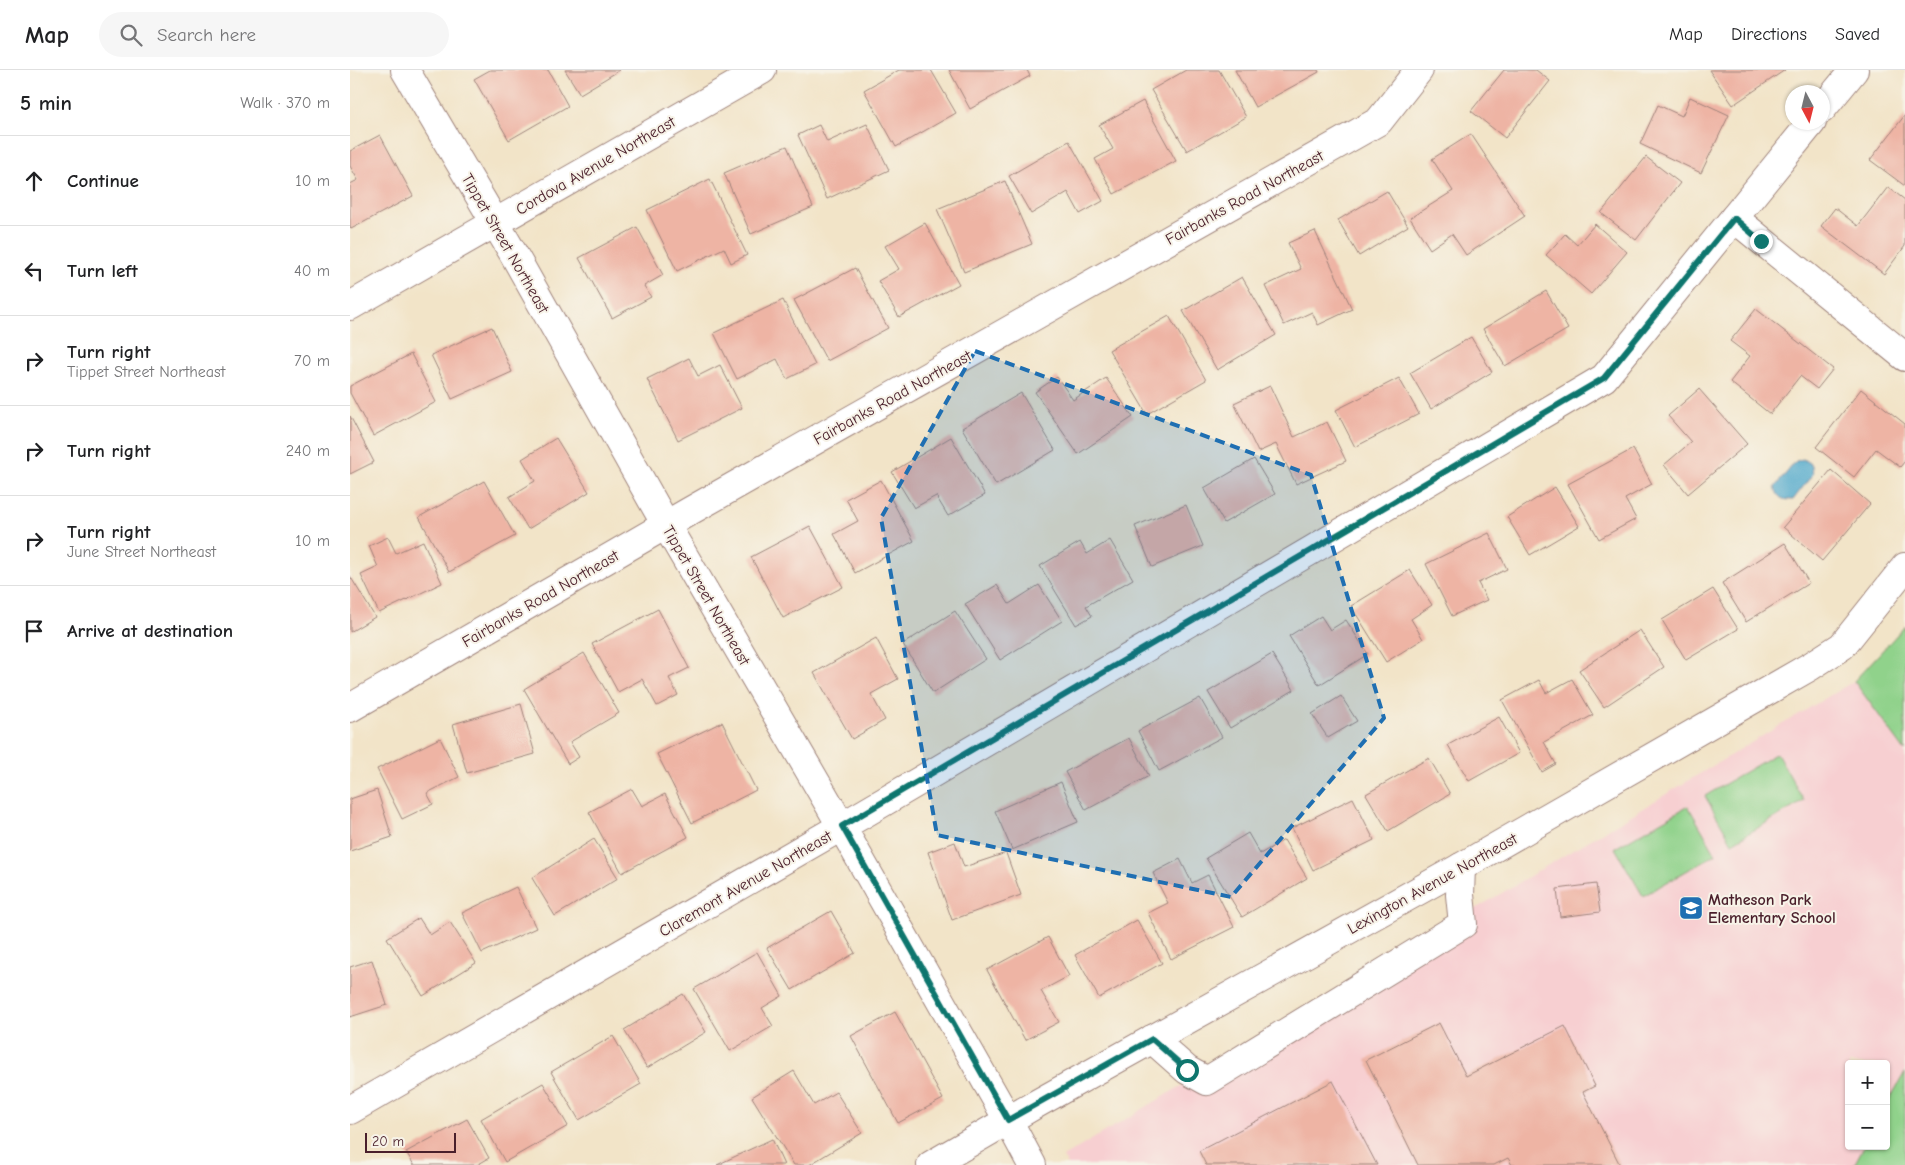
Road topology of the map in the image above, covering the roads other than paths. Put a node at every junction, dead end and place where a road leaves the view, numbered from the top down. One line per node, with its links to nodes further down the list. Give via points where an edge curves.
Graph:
1 (406, 70): 8 (street, Tippet Street Northeast)
2 (762, 70): 8 (street, Cordova Avenue Northeast)
3 (1419, 70): 11 (street, Fairbanks Road Northeast, via 1379,121)
4 (1854, 70): 5 (street)
5 (1830, 99)
6 (1806, 130): 7 (street, Claremont Avenue Northeast)
7 (1734, 218): 10 (street); 14 (street, Claremont Avenue Northeast, via 1604,378)
8 (495, 222): 9 (street, Cordova Avenue Northeast); 11 (street, Tippet Street Northeast)
9 (350, 306)
10 (1905, 357)
11 (666, 524): 13 (street, Fairbanks Road Northeast); 14 (street, Tippet Street Northeast)
12 (1905, 567): 15 (street, Lexington Avenue Northeast, via 1842,646)
13 (350, 708)
14 (842, 826): 17 (street, Claremont Avenue Northeast); 18 (street, Tippet Street Northeast)
15 (1461, 867): 16 (street, Lexington Avenue Northeast); 16 (street, via 1463,924 1207,1081 1187,1070)
16 (1152, 1039): 18 (street, Lexington Avenue Northeast)
17 (350, 1110)
18 (1008, 1120): 19 (street, Lexington Avenue Northeast); 20 (street, Tippet Street Northeast)
19 (931, 1165)
20 (1032, 1165)

